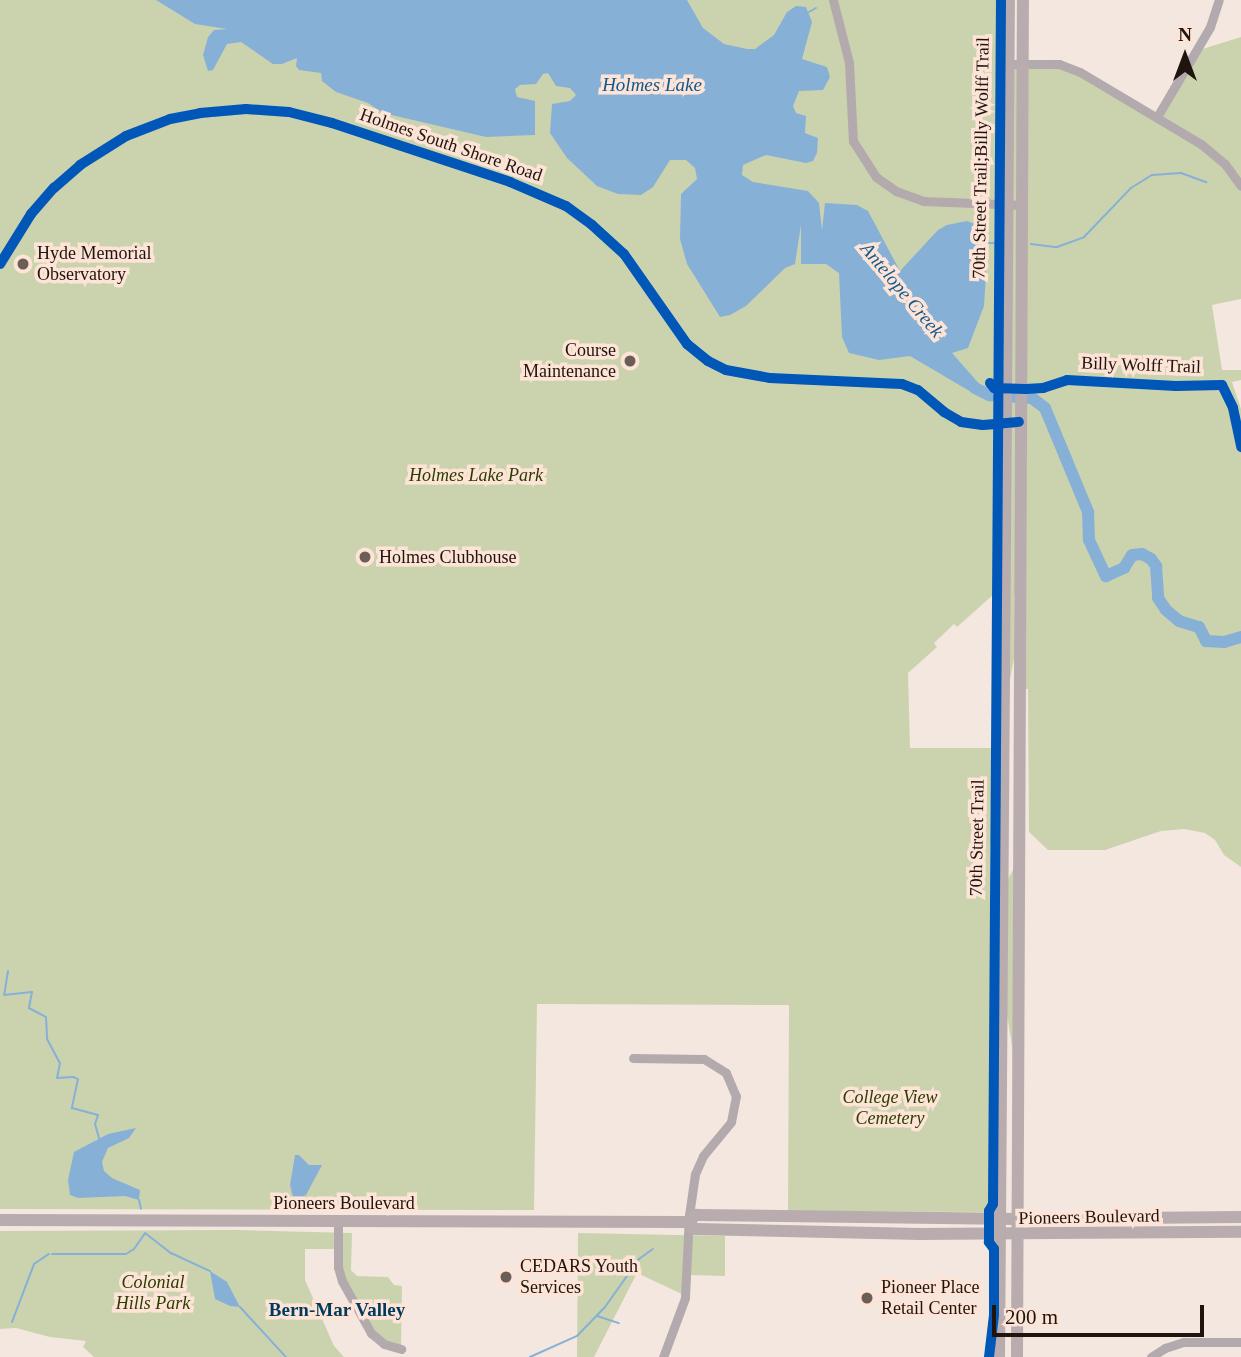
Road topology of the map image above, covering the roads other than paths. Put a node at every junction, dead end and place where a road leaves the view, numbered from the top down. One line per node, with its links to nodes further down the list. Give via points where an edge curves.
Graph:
1 (833, 0): 9 (street, via 849,62 853,141 870,171 888,187 917,199)
2 (1009, 0): 5 (main road)
3 (1023, 0): 6 (main road)
4 (1219, 0): 7 (street, via 1210,27)
5 (1009, 64): 6 (street); 9 (main road)
6 (1022, 64): 7 (street, via 1067,66); 10 (main road)
7 (1157, 117): 8 (street, via 1213,153)
8 (1241, 186)
9 (1007, 205): 10 (street); 13 (main road, via 1005,386)
10 (1021, 205): 12 (main road)
11 (0, 264): 13 (street, Holmes South Shore Road, via 31,214 54,188 126,136 200,113 289,112 510,182 566,206 624,254 678,334 717,366 770,378 902,384 918,390 956,420)
12 (1019, 416): 13 (street, Holmes South Shore Road); 17 (main road)
13 (1000, 419): 16 (main road, via 1005,437)
14 (633, 1058): 20 (street, via 704,1059 720,1067 734,1089 731,1122 698,1166)
15 (1241, 1217): 17 (main road, Pioneers Boulevard)
16 (1002, 1219): 17 (main road, Pioneers Boulevard); 20 (main road, Pioneers Boulevard, via 696,1216); 22 (main road)
17 (1018, 1219): 23 (main road)
18 (0, 1220): 19 (main road, Pioneers Boulevard)
19 (338, 1220): 20 (main road, Pioneers Boulevard); 25 (street, via 342,1281 371,1333 384,1344)
20 (688, 1222): 22 (main road, Pioneers Boulevard, via 695,1229); 26 (street, via 685,1298)
21 (1241, 1232): 23 (main road, Pioneers Boulevard)
22 (1002, 1236): 23 (main road, Pioneers Boulevard); 27 (main road)
23 (1018, 1236): 28 (main road)
24 (1241, 1342): 29 (street, via 1184,1342)
25 (401, 1349)
26 (663, 1357)
27 (999, 1357)
28 (1017, 1357)
29 (1151, 1357)

